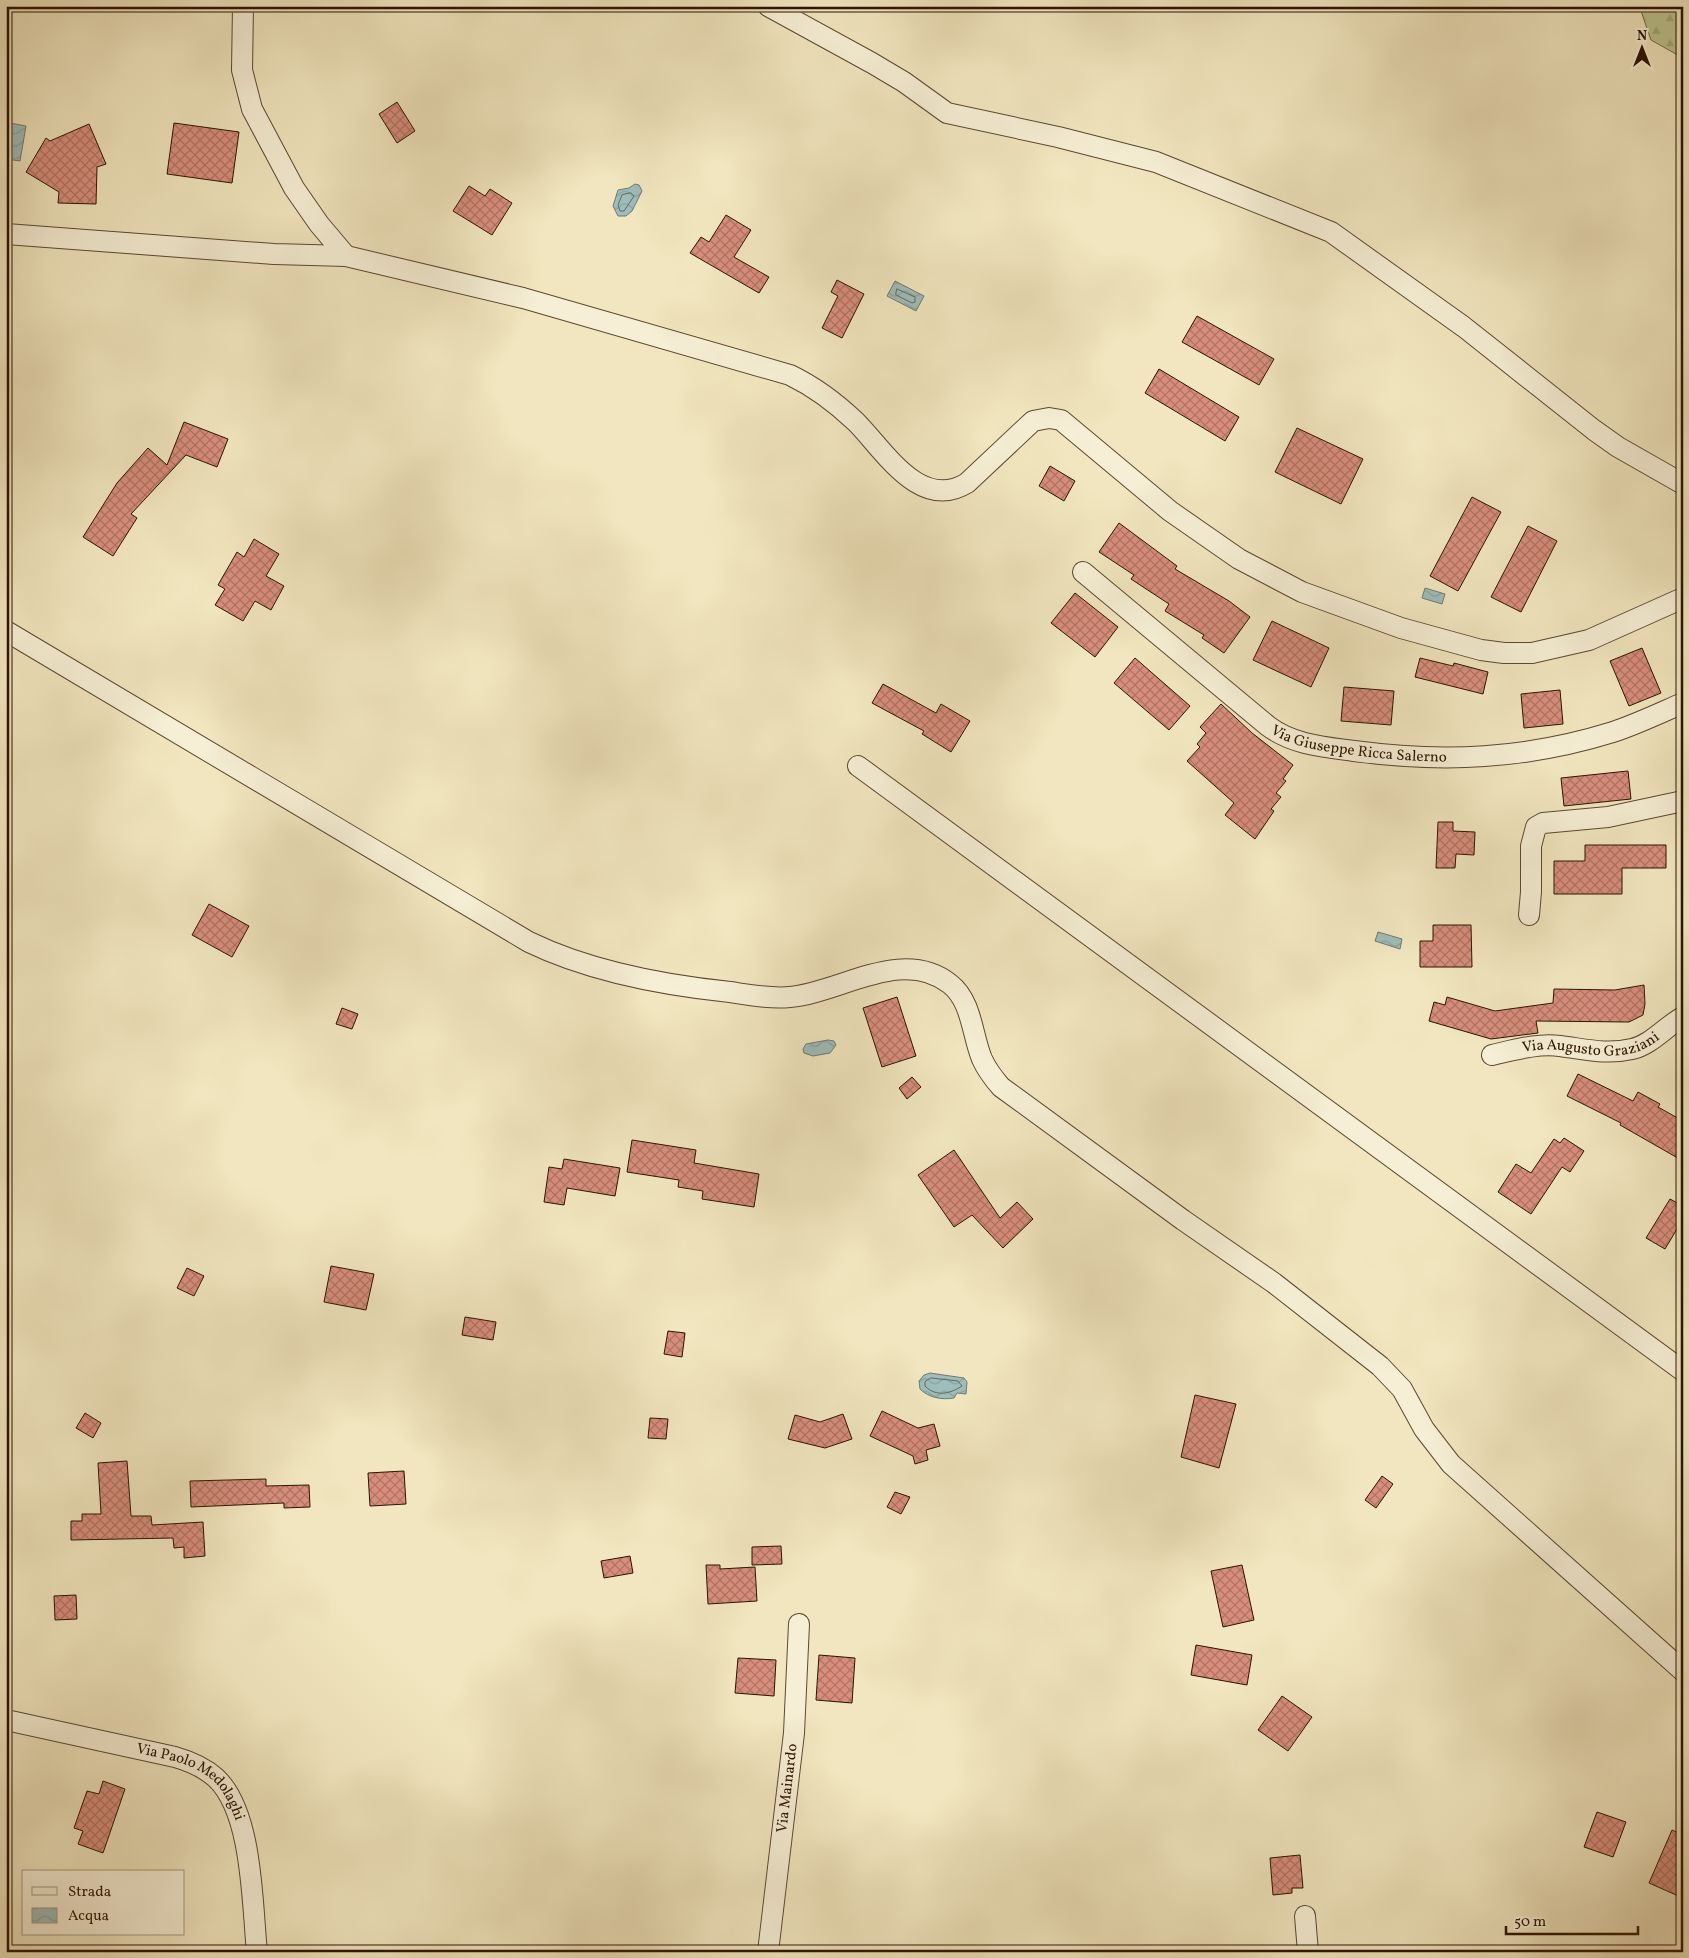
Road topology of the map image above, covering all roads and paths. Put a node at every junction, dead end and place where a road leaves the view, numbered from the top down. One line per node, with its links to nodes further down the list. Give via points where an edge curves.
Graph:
1 (243, 6): 4 (street, via 242,70 252,109 294,188)
2 (768, 6): 5 (street, via 880,68 947,113 1156,162 1331,232 1464,327 1594,430 1632,456)
3 (6, 234): 4 (street, via 274,254)
4 (346, 256): 7 (street, via 523,298 782,372 827,396 857,423 902,473 935,490 955,489 967,483 1033,421 1061,420 1170,511 1270,577 1310,596 1371,618 1481,650 1523,654 1564,647 1595,638)
5 (1683, 484)
6 (1083, 572): 9 (street, Via Giuseppe Ricca Salerno, via 1268,726 1302,742 1412,757 1508,755 1541,751 1614,732)
7 (1683, 598)
8 (6, 631): 17 (street, via 521,937 570,960 618,973 708,990 781,998 814,993 863,976 890,971 927,973 945,980 962,998 982,1060 1002,1087 1274,1284 1380,1366 1402,1389 1424,1430 1451,1464)
9 (1683, 703)
10 (858, 766): 15 (street)
11 (1683, 801): 12 (street, via 1608,817 1542,823 1536,827 1531,846)
12 (1529, 914)
13 (1683, 1017): 14 (street, Via Augusto Graziani, via 1644,1044 1623,1051 1598,1052 1551,1045)
14 (1492, 1055)
15 (1683, 1371)
16 (800, 1624): 21 (street, Via Mainardo, via 794,1733)
17 (1683, 1671)
18 (6, 1720): 20 (street, Via Paolo Medolaghi, via 174,1757 197,1765 215,1777 230,1798 246,1847)
19 (1305, 1916): 22 (street)
20 (257, 1952)
21 (768, 1952)
22 (1308, 1952)

